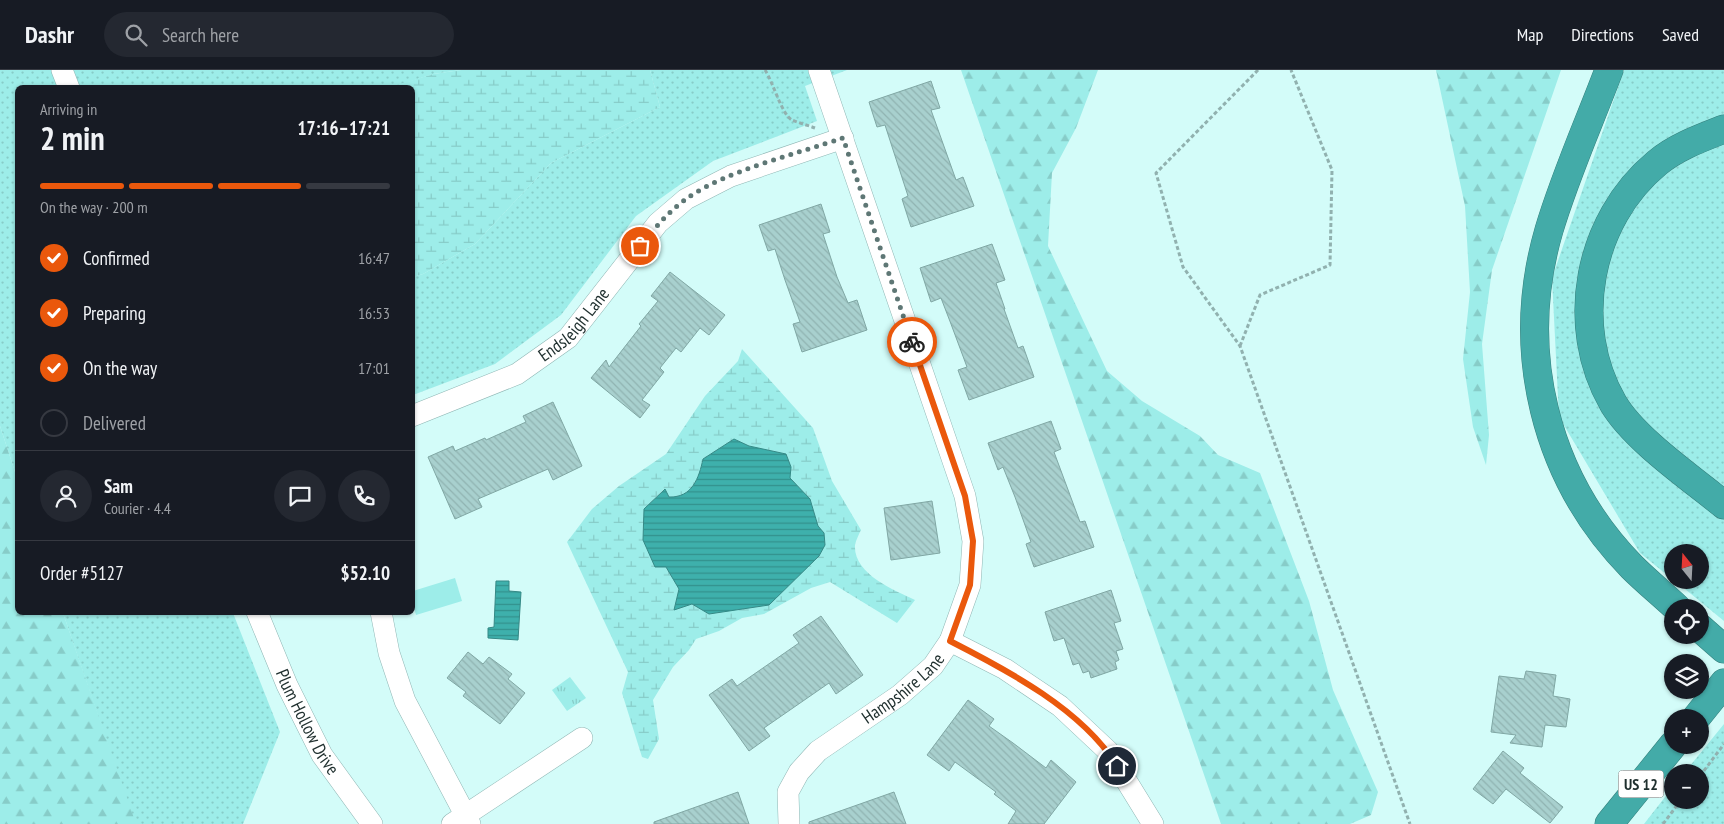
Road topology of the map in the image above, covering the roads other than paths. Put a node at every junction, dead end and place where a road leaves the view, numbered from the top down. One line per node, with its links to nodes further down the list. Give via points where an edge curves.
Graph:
1 (62, 70): 4 (street)
2 (819, 70): 6 (street, Hampshire Lane)
3 (1609, 70): 9 (highway, via 1547,239 1536,296 1537,377 1560,462 1582,502 1631,566)
4 (67, 85)
5 (1724, 129): 8 (highway, via 1690,142 1657,162 1630,189 1609,222 1598,249 1589,300 1591,339 1600,376 1614,405 1644,440)
6 (843, 138): 7 (street, Endsleigh Lane, via 730,176 686,199 658,223 568,338 517,374); 13 (street, Hampshire Lane, via 965,496 973,541 970,585)
7 (415, 415)
8 (1724, 505)
9 (1667, 599)
10 (258, 615): 20 (street, Plum Hollow Drive, via 287,685 322,755)
11 (383, 615): 19 (street, via 389,653 405,701)
12 (1709, 636): 14 (highway)
13 (950, 641): 21 (street, Hampshire Lane, via 933,666 900,695 818,751 799,772 788,792); 22 (street, via 1005,669 1060,706 1108,751)
14 (1724, 649)
15 (1724, 682): 16 (highway)
16 (1703, 709)
17 (582, 738): 19 (street)
18 (1666, 754): 23 (highway, US 12)
19 (462, 821)
20 (372, 824)
21 (789, 824)
22 (1153, 824)
23 (1609, 824)

